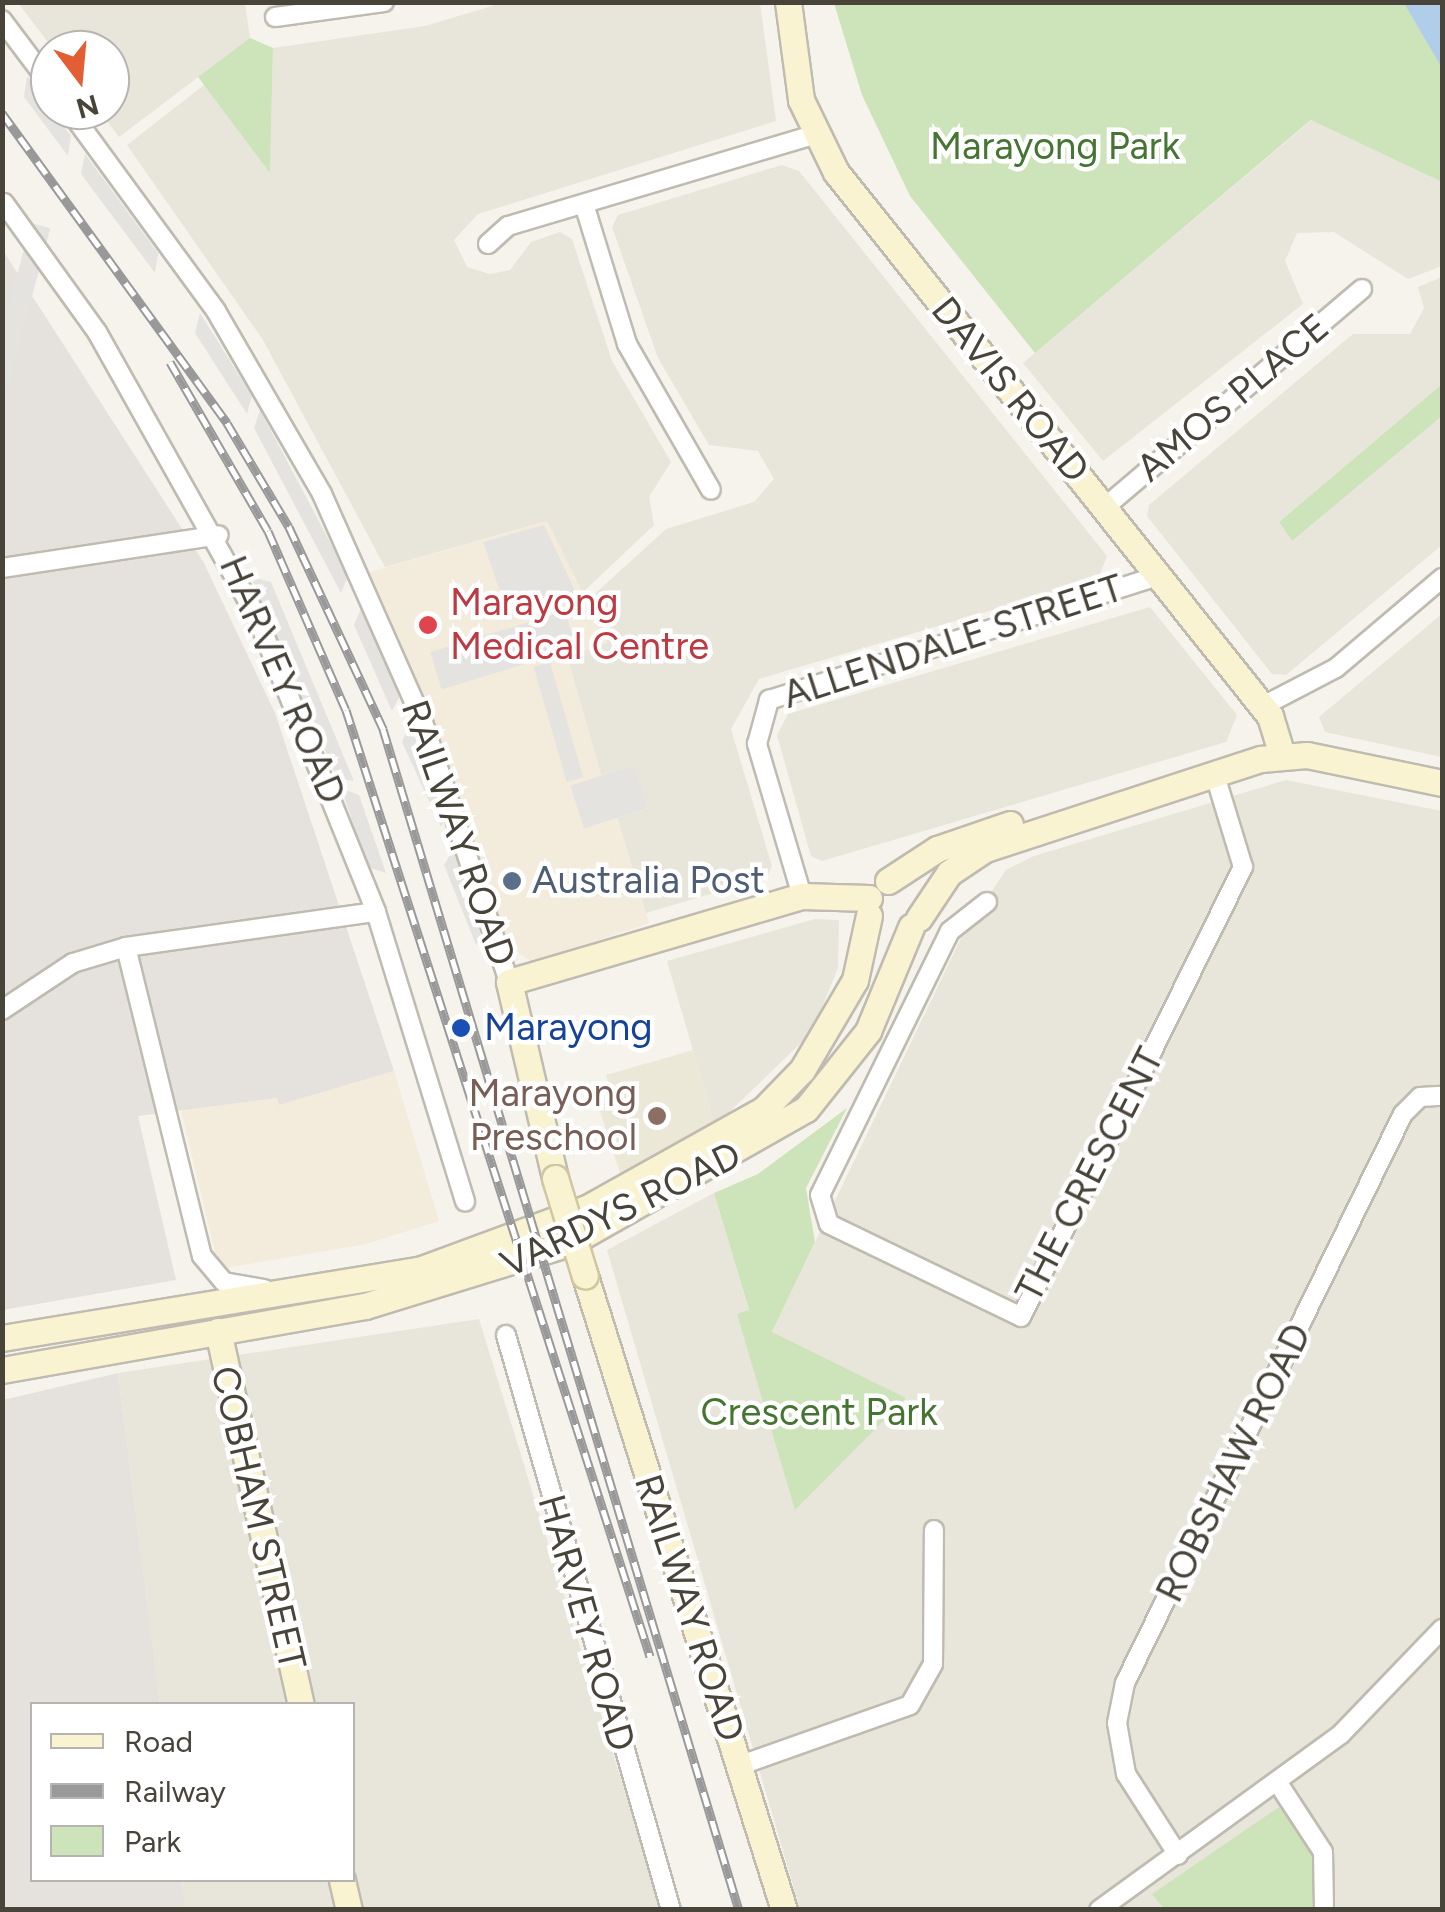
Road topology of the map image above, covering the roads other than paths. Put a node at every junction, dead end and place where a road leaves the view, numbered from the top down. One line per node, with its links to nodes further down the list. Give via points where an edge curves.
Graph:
1 (384, 2): 3 (street)
2 (788, 2): 7 (main road, DAVIS ROAD)
3 (275, 16)
4 (2, 20): 5 (street)
5 (30, 57)
6 (84, 130): 29 (street, RAILWAY ROAD, via 216,310 322,494 423,722)
7 (814, 135): 9 (street); 13 (main road, DAVIS ROAD)
8 (4, 203): 14 (street, HARVEY ROAD, via 96,332)
9 (584, 204): 10 (street, via 508,226); 12 (street, via 627,344)
10 (488, 244)
11 (1362, 289): 13 (street, AMOS PLACE)
12 (711, 490)
13 (1104, 507): 16 (main road, DAVIS ROAD)
14 (218, 535): 15 (street); 26 (street, HARVEY ROAD)
15 (2, 568)
16 (1160, 576): 18 (main road, DAVIS ROAD); 23 (street, ALLENDALE STREET, via 769,700 758,744)
17 (1442, 578): 18 (street, via 1336,668)
18 (1263, 706): 19 (main road, DAVIS ROAD)
19 (1282, 755): 20 (main road); 21 (main road)
20 (1214, 772): 22 (main road); 25 (street, THE CRESCENT, via 1243,867 1021,1317 829,1224 820,1195 950,930)
21 (1442, 783)
22 (1136, 795): 24 (main road, via 979,832); 27 (main road, VARDYS ROAD, via 965,860)
23 (802, 896): 24 (main road); 29 (main road)
24 (876, 898): 27 (main road, via 887,932); 27 (main road, via 918,893); 33 (main road, VARDYS ROAD, via 832,1030 764,1109 529,1236 419,1270)
25 (986, 902)
26 (376, 912): 28 (street); 32 (street, HARVEY ROAD)
27 (915, 922): 35 (main road, VARDYS ROAD, via 842,1071 761,1140 505,1269)
28 (126, 946): 30 (street, via 72,964); 33 (street, via 190,1220 216,1278)
29 (508, 982): 42 (main road, RAILWAY ROAD, bridge, via 555,1178)
30 (2, 1010)
31 (1442, 1096): 44 (street, ROBSHAW ROAD, via 1420,1097 1403,1114 1124,1683 1117,1722 1126,1774)
32 (465, 1202)
33 (291, 1292): 34 (main road, VARDYS ROAD); 35 (main road, VARDYS ROAD, via 234,1312)
34 (130, 1316): 35 (main road, VARDYS ROAD, via 197,1316); 37 (main road, VARDYS ROAD)
35 (218, 1331): 38 (main road, VARDYS ROAD); 41 (main road, COBHAM STREET)
36 (506, 1335): 47 (street, HARVEY ROAD)
37 (2, 1338)
38 (2, 1370)
39 (934, 1530): 42 (street, via 933,1664 910,1705)
40 (1442, 1629): 43 (street, via 1408,1674)
41 (301, 1702)
42 (741, 1765): 48 (main road, RAILWAY ROAD)
43 (1278, 1783): 44 (street); 50 (street, via 1323,1852)
44 (1178, 1855): 49 (street)
45 (342, 1882): 46 (main road)
46 (348, 1910)
47 (671, 1910)
48 (784, 1910)
49 (1099, 1910)
50 (1324, 1910)

